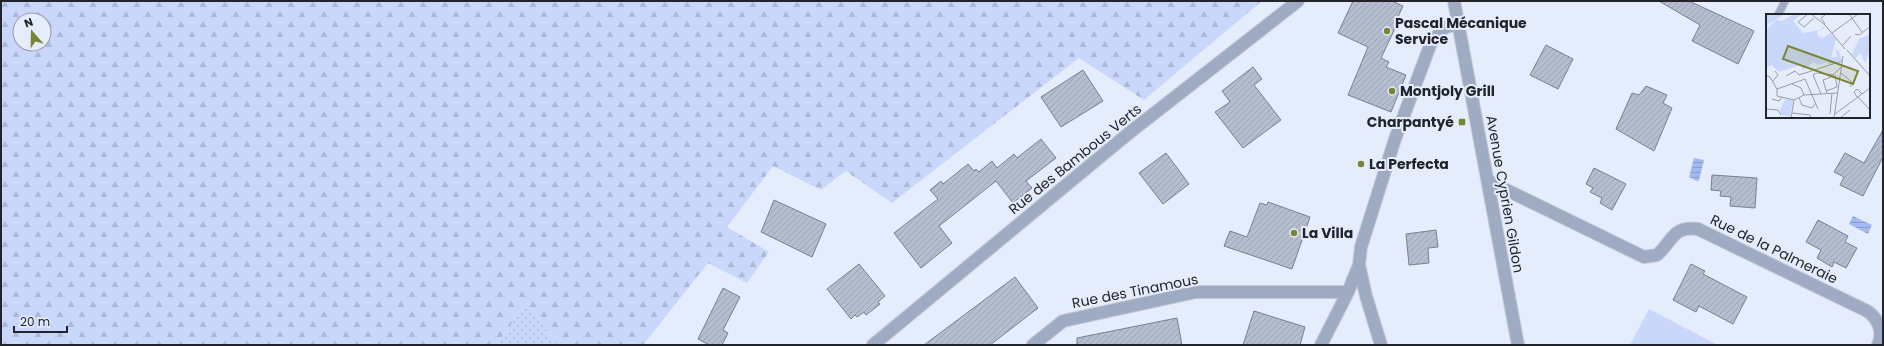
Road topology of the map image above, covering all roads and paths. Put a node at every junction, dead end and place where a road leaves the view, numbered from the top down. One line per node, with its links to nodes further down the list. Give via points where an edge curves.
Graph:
1 (1298, 1): 9 (street, Rue des Bambous Verts, via 1129,133)
2 (1454, 1): 5 (street, Avenue Cyprien Gildon)
3 (1785, 1): 4 (lane)
4 (1778, 14)
5 (1458, 23): 6 (street, Avenue Cyprien Gildon); 7 (street, via 1444,28 1431,43 1379,189 1361,247)
6 (1488, 181): 13 (street, Avenue Cyprien Gildon); 14 (street, Rue de la Palmeraie, via 1644,257 1657,255 1681,230 1698,229 1867,310 1876,319 1881,331)
7 (1359, 265): 8 (street); 12 (street)
8 (1348, 292): 10 (street, Rue des Tinamous, via 1196,292 1063,321); 11 (street)
9 (873, 345)
10 (1032, 345)
11 (1321, 345)
12 (1381, 345)
13 (1518, 345)
14 (1878, 345)

